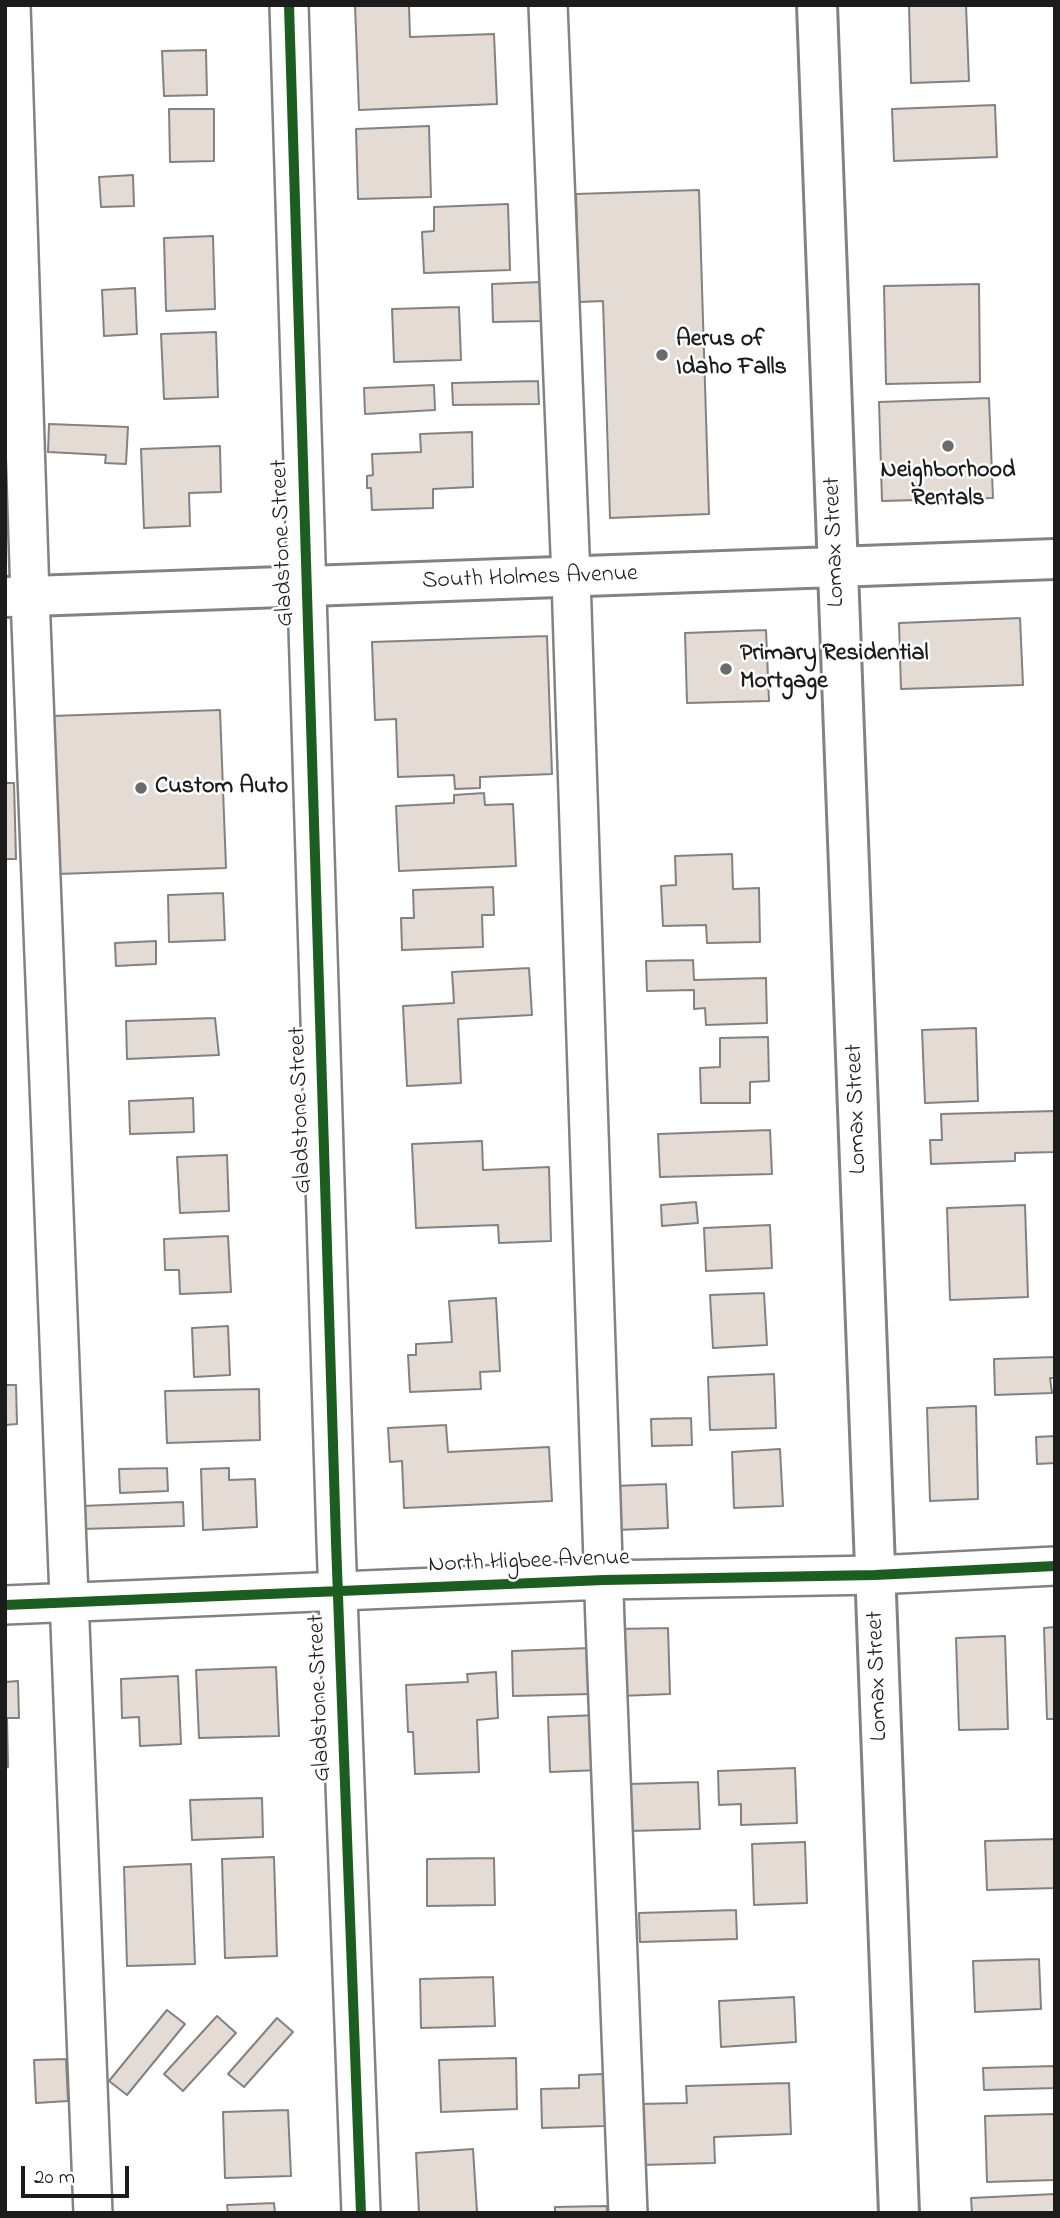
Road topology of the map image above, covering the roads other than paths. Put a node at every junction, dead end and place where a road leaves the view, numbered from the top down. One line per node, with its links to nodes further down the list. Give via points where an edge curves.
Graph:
1 (11, 5): 9 (street)
2 (289, 5): 8 (street, Gladstone Street)
3 (548, 5): 7 (street)
4 (817, 5): 6 (main road, Lomax Street)
5 (1055, 559): 6 (main road, South Holmes Avenue)
6 (836, 568): 7 (main road, South Holmes Avenue); 11 (main road, Lomax Street)
7 (571, 578): 8 (main road, South Holmes Avenue); 12 (street)
8 (307, 586): 9 (main road, South Holmes Avenue); 13 (street, Gladstone Street)
9 (18, 597): 14 (street)
10 (1055, 1566): 11 (street, North Higbee Avenue)
11 (875, 1575): 12 (street, North Higbee Avenue); 19 (main road, Lomax Street)
12 (604, 1580): 13 (street, North Higbee Avenue); 18 (street)
13 (338, 1591): 14 (street, North Higbee Avenue); 17 (street, Gladstone Street)
14 (71, 1603): 15 (street, North Higbee Avenue); 16 (street)
15 (5, 1605)
16 (93, 2213)
17 (361, 2213)
18 (628, 2213)
19 (899, 2213)

